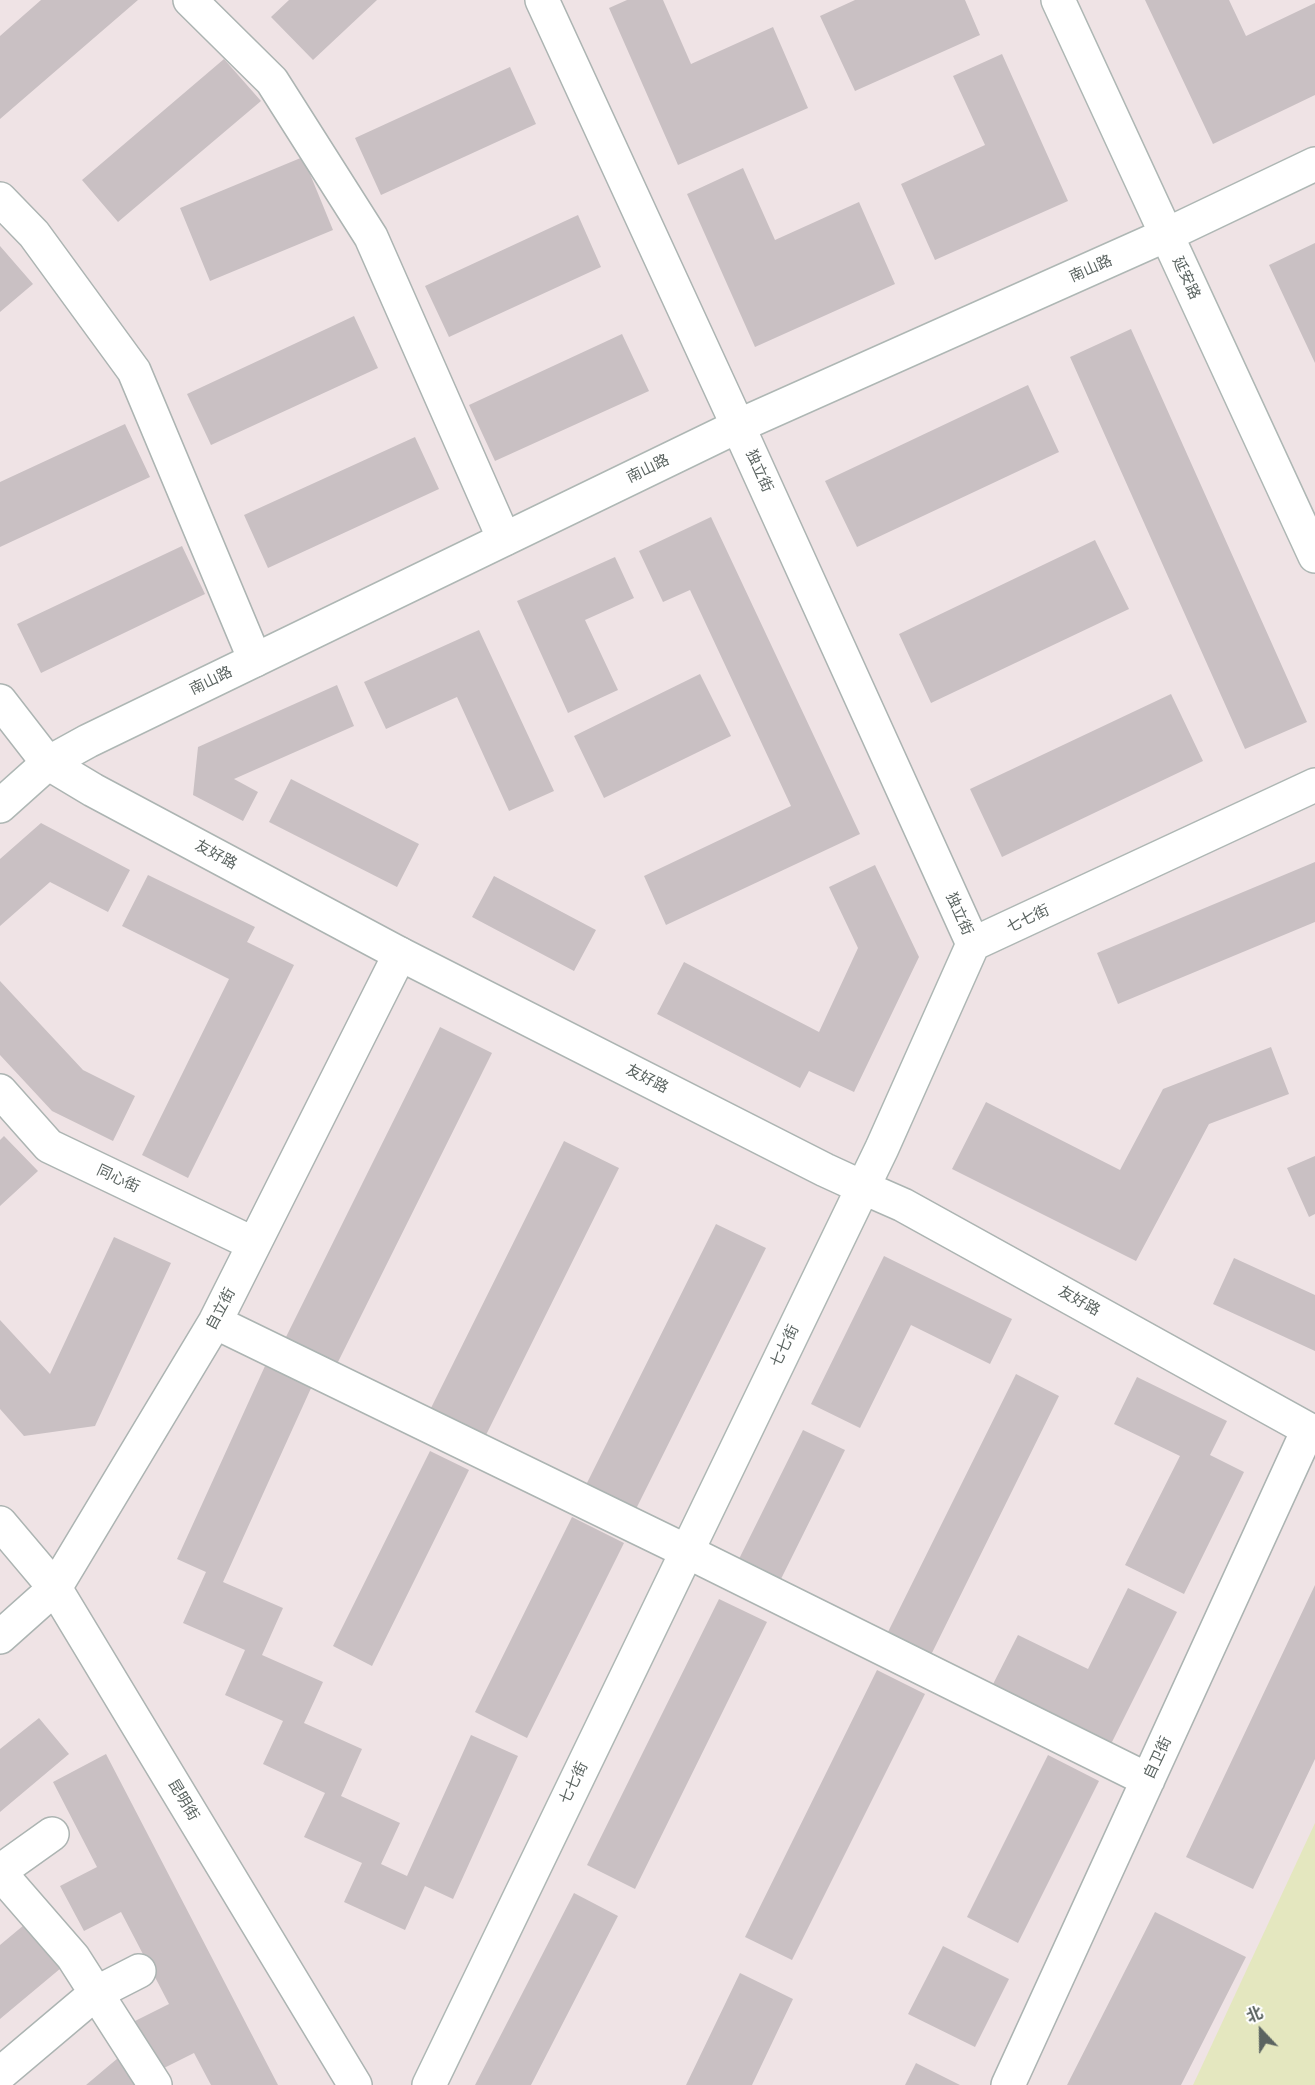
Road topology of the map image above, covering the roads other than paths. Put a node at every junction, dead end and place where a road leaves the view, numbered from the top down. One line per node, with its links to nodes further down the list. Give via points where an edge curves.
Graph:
1 (190, 0): 8 (street, via 272,81 371,237)
2 (542, 0): 7 (street, 独立街)
3 (1058, 0): 6 (street, 延安路)
4 (1315, 164): 6 (street, 南山路)
5 (0, 199): 10 (street, via 34,234 134,371)
6 (1167, 236): 7 (street, 南山路); 9 (street, 延安路)
7 (738, 426): 8 (street, 南山路); 15 (street, 独立街)
8 (504, 539): 10 (street, 南山路)
9 (1315, 556)
10 (255, 660): 12 (street, 南山路)
11 (0, 700): 12 (street, 友好路)
12 (48, 763): 14 (street, 南山路); 16 (street, 友好路)
13 (1315, 785): 15 (street, 七七街)
14 (0, 806)
15 (973, 944): 18 (street, 七七街)
16 (400, 954): 18 (street, 友好路); 19 (street, 自立街)
17 (0, 1090): 19 (street, 同心街, via 49,1146)
18 (862, 1187): 21 (street, 友好路, via 924,1216); 23 (street, 七七街)
19 (254, 1244): 20 (street, 自立街)
20 (215, 1322): 23 (street); 24 (street, 自立街)
21 (1312, 1431): 26 (street, 自卫街)
22 (0, 1523): 24 (street, 昆明街)
23 (686, 1551): 26 (street); 34 (street, 七七街)
24 (55, 1588): 25 (street, 自立街); 33 (street, 昆明街)
25 (0, 1637)
26 (1148, 1780): 35 (street, 自卫街)
27 (52, 1834): 28 (street)
28 (0, 1872): 30 (street, via 73,1957)
29 (139, 1971): 30 (street)
30 (96, 1993): 31 (street); 32 (street)
31 (0, 2074)
32 (155, 2085)
33 (355, 2085)
34 (429, 2085)
35 (1008, 2085)

